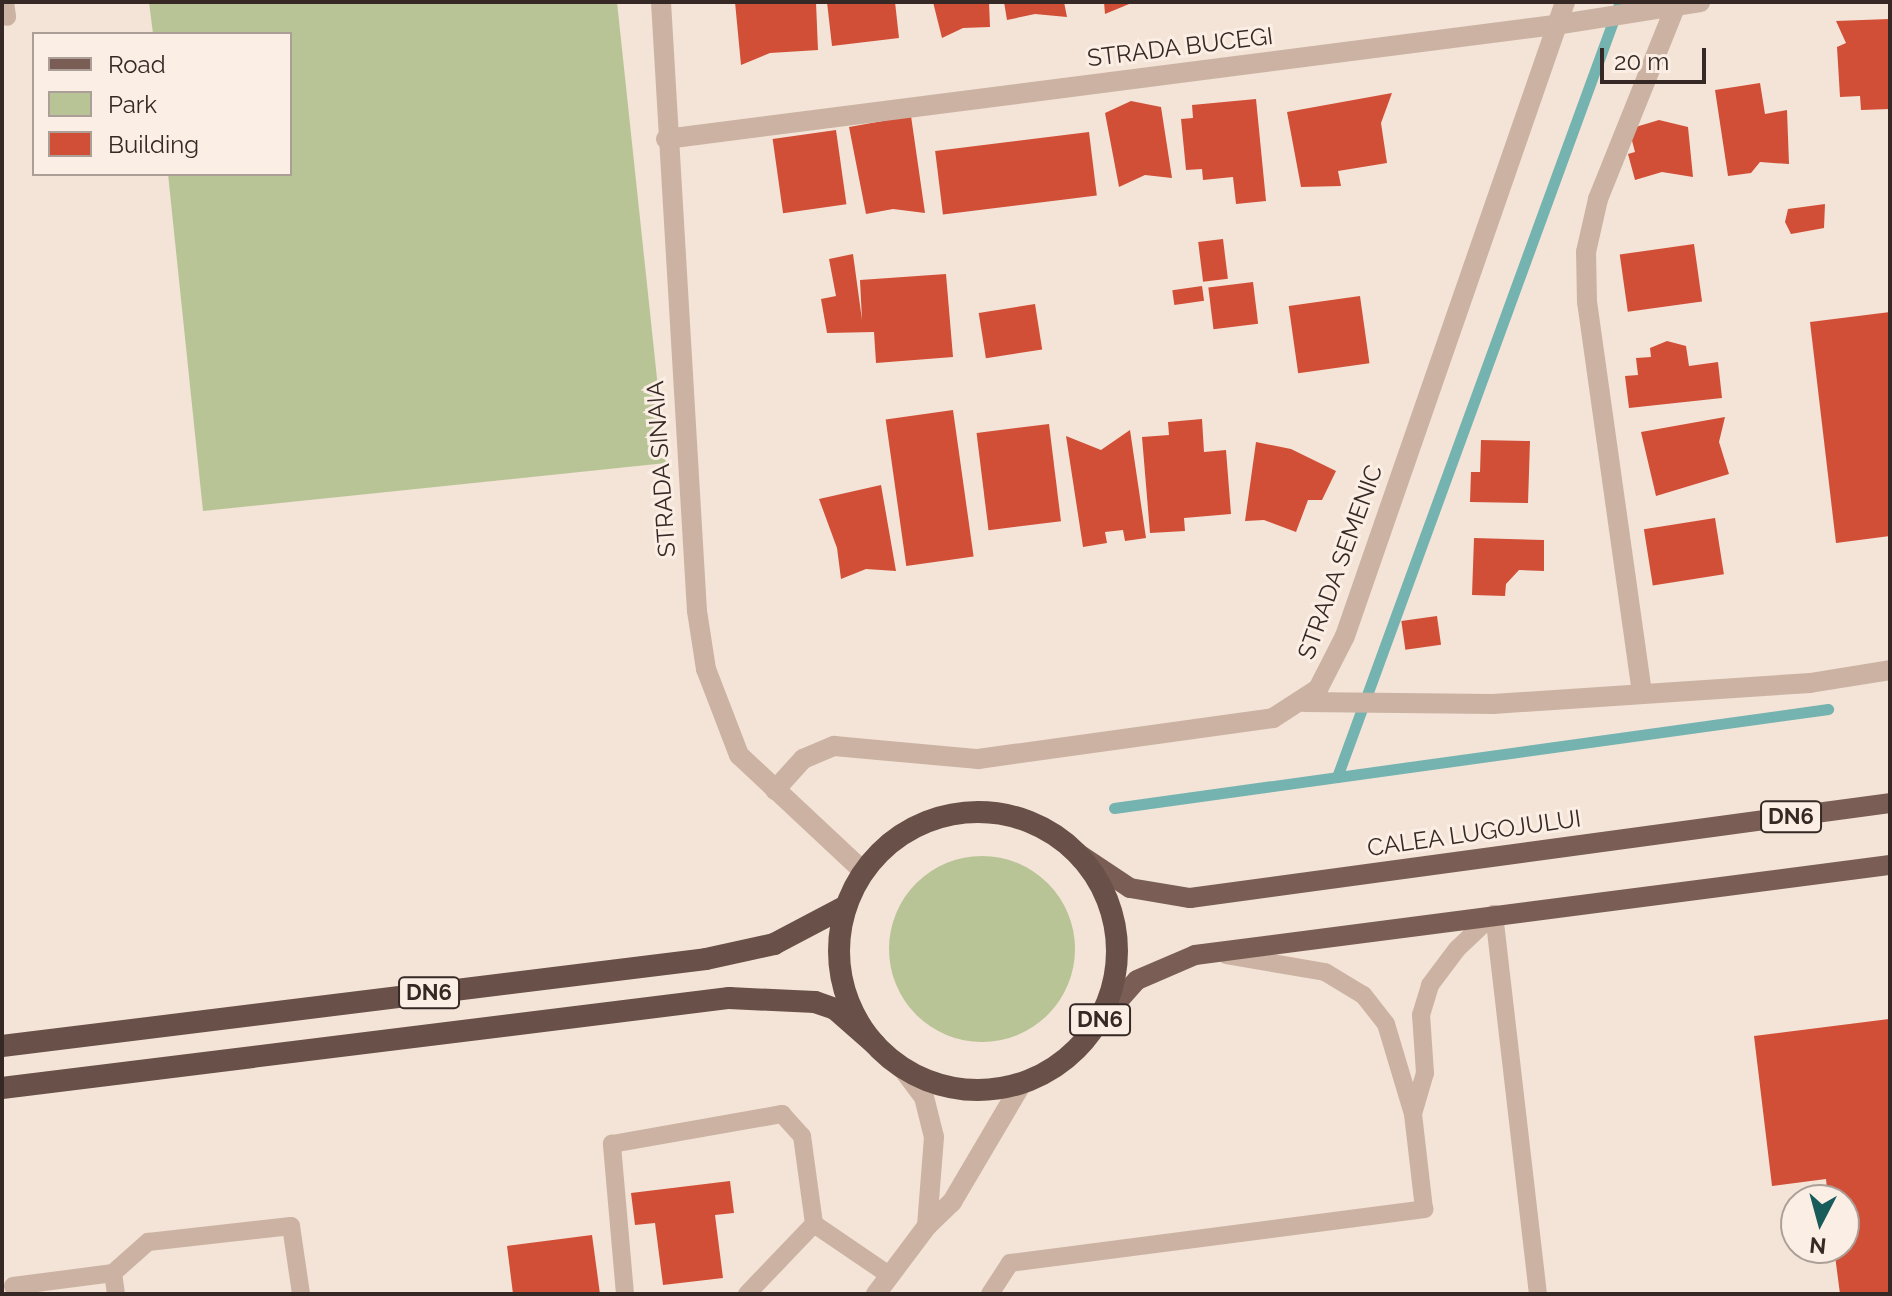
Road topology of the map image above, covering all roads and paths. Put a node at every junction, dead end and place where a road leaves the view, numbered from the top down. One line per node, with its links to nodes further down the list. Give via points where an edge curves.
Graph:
1 (661, 2): 6 (street, STRADA SINAIA)
2 (1565, 2): 5 (street, STRADA SEMENIC)
3 (1700, 2): 4 (street, STRADA BUCEGI)
4 (1676, 4): 5 (street, STRADA BUCEGI); 8 (street, via 1598,199 1586,252 1587,302)
5 (1555, 25): 6 (street, STRADA BUCEGI); 9 (street, STRADA SEMENIC, via 1345,636 1328,674)
6 (666, 139): 10 (street, STRADA SINAIA, via 697,611 706,669 739,755)
7 (1890, 670): 8 (street, via 1810,683)
8 (1642, 693): 9 (street, via 1493,704)
9 (1304, 702): 10 (street, STRADA SEMENIC, via 1265,720 978,759 834,746 803,759)
10 (775, 790): 14 (street, STRADA SINAIA)
11 (1890, 803): 12 (main road, CALEA LUGOJULUI / DN6, via 1190,898 1130,888)
12 (1076, 852): 14 (highway, DN6, via 1028,821 994,812 959,813 905,833); 18 (highway, DN6, via 1105,892 1118,941 1112,991)
13 (1890, 865): 16 (main road, DN6)
14 (864, 872): 15 (highway, DN6)
15 (846, 906): 19 (highway, DN6, via 839,942 842,979 854,1014); 20 (highway, DN6, via 774,944 706,959)
16 (1494, 914): 17 (main road, DN6); 24 (lane, via 1457,949 1430,985 1421,1015 1425,1073); 36 (lane)
17 (1208, 952): 18 (main road, DN6, via 1174,961 1137,980); 24 (lane, via 1325,972 1363,995 1386,1024)
18 (1097, 1025): 22 (highway, DN6, via 1063,1062)
19 (875, 1044): 21 (highway, DN6); 23 (highway, DN6, via 835,1009 815,1002 729,998)
20 (2, 1046)
21 (902, 1068): 22 (highway, DN6, via 960,1089); 26 (street, via 924,1097 934,1137)
22 (1022, 1083): 26 (street, via 952,1202)
23 (2, 1088)
24 (1413, 1114): 35 (lane, via 1424,1209 1010,1263)
25 (814, 1224): 28 (lane); 32 (lane, via 802,1136 782,1114 619,1140 610,1153); 33 (lane)
26 (927, 1226): 28 (street)
27 (113, 1273): 29 (lane); 30 (lane); 31 (lane, via 148,1242 291,1226)
28 (889, 1275): 34 (street)
29 (13, 1286)
30 (116, 1294)
31 (301, 1294)
32 (625, 1294)
33 (747, 1294)
34 (876, 1294)
35 (990, 1294)
36 (1538, 1294)

